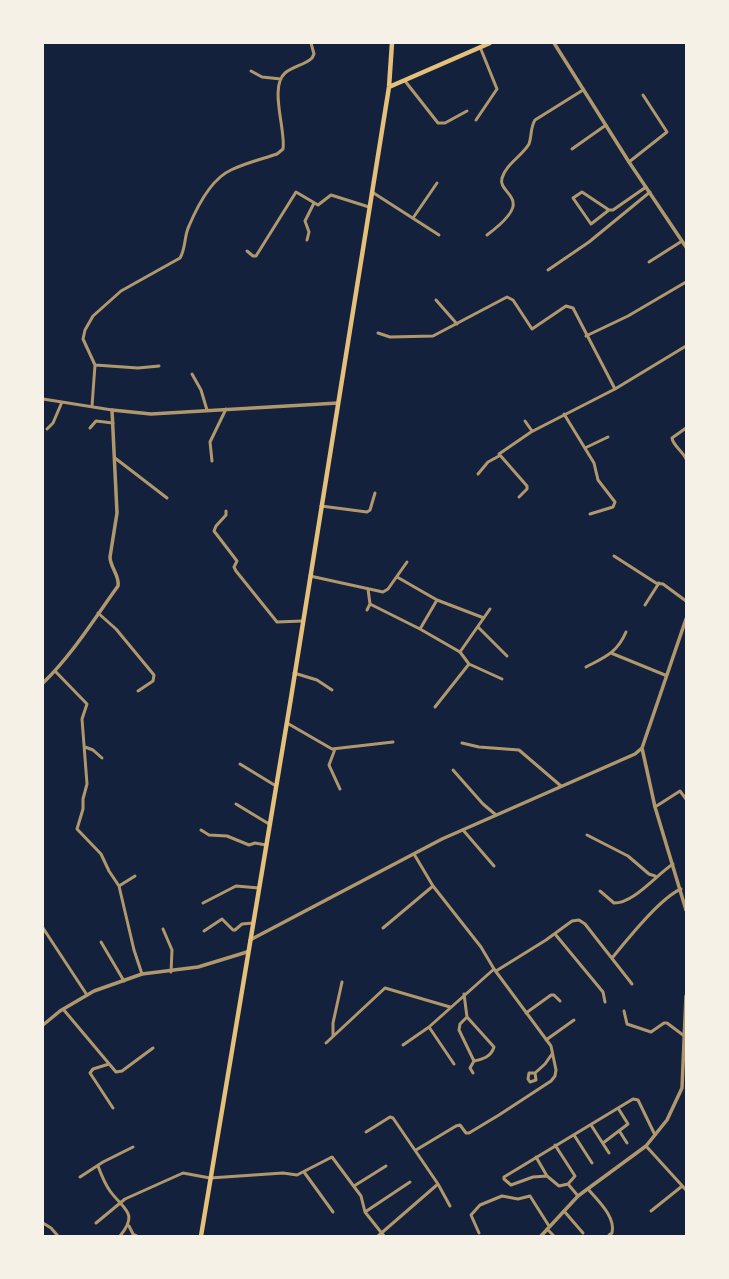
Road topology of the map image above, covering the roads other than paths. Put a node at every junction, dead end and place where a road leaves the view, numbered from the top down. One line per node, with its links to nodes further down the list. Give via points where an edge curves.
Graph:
1 (311, 43): 7 (street, via 314,54 312,58 285,73)
2 (392, 43): 9 (main road)
3 (554, 43): 10 (street)
4 (487, 44): 5 (main road)
5 (480, 47): 8 (main road); 13 (street, via 497,89)
6 (251, 71): 7 (street, via 262,77)
7 (281, 79): 39 (street, via 278,103 283,149 277,154 230,170 221,177 199,206 188,228 180,258 121,291 93,316 85,330 84,339)
8 (405, 81): 9 (main road); 12 (street, via 438,123 445,123)
9 (389, 87): 19 (main road)
10 (584, 90): 14 (street); 26 (street, via 535,120 529,143 501,179 502,186 513,201 513,206 503,223)
11 (643, 95): 16 (street, via 667,132)
12 (467, 111)
13 (476, 120)
14 (606, 125): 15 (street); 16 (street)
15 (572, 149)
16 (630, 162): 18 (street)
17 (437, 183): 24 (street)
18 (646, 187): 20 (street); 23 (street, via 613,210)
19 (372, 191): 22 (main road); 24 (street)
20 (650, 192): 28 (street); 32 (street, via 588,242)
21 (314, 203): 22 (street, via 320,204 331,196); 27 (street, via 305,221 309,232); 30 (street, via 296,192 256,256)
22 (369, 207): 45 (main road)
23 (609, 210): 23 (street, via 582,192 573,198 591,224)
24 (413, 218): 25 (street)
25 (439, 235)
26 (487, 235)
27 (307, 240)
28 (682, 241): 29 (street); 31 (street)
29 (686, 246)
30 (247, 251)
31 (649, 262)
32 (548, 270)
33 (686, 282): 37 (street, via 628,316)
34 (436, 300): 35 (street)
35 (457, 324): 36 (street, via 426,337 390,337); 37 (street, via 506,297 513,300 532,329 566,306 570,306)
36 (378, 333)
37 (586, 336): 42 (street)
38 (686, 346): 42 (street)
39 (95, 365): 40 (street, via 138,368); 46 (street)
40 (159, 366)
41 (192, 374): 49 (street, via 201,390)
42 (614, 389): 50 (street)
43 (43, 399): 44 (street)
44 (62, 402): 46 (street); 55 (street, via 53,423)
45 (338, 403): 47 (street); 67 (main road)
46 (92, 406): 48 (street)
47 (226, 409): 49 (street); 62 (street, via 210,442)
48 (112, 410): 49 (street, via 151,414); 52 (street)
49 (207, 410)
50 (564, 414): 56 (street); 58 (street)
51 (525, 421): 56 (street)
52 (113, 423): 53 (street, via 96,421); 60 (street)
53 (90, 428)
54 (686, 428): 61 (street, via 672,438)
55 (47, 429)
56 (532, 432): 59 (street)
57 (608, 437): 58 (street)
58 (586, 448): 69 (street, via 594,463 598,480 616,504)
59 (500, 456): 63 (street, via 488,462); 65 (street, via 526,486 527,489)
60 (114, 458): 66 (street); 82 (street, via 116,512 110,562 119,580)
61 (686, 459)
62 (212, 461)
63 (478, 474)
64 (375, 493): 67 (street, via 369,511)
65 (519, 497)
66 (167, 498)
67 (321, 506): 72 (main road)
68 (226, 512): 85 (street, via 214,531 237,561 234,568 236,571 276,621)
69 (590, 514)
70 (614, 556): 74 (street)
71 (407, 562): 73 (street)
72 (310, 576): 75 (street); 85 (main road)
73 (397, 577): 75 (street, via 385,592); 76 (street)
74 (659, 583): 77 (street); 79 (street)
75 (368, 589): 78 (street)
76 (437, 600): 83 (street); 87 (street)
77 (686, 601)
78 (370, 604): 81 (street); 87 (street)
79 (645, 605)
80 (490, 609): 83 (street)
81 (367, 610)
82 (98, 613): 94 (street); 100 (street, via 116,629 154,675 153,681)
83 (484, 618): 86 (street)
84 (686, 619): 96 (street)
85 (302, 621): 95 (main road)
86 (478, 627): 89 (street); 91 (street)
87 (420, 629): 89 (street)
88 (626, 632): 90 (street, via 620,645)
89 (460, 652): 92 (street)
90 (611, 653): 93 (street); 96 (street)
91 (507, 656)
92 (469, 664): 97 (street); 101 (street)
93 (586, 667)
94 (56, 671): 98 (street); 105 (street, via 87,704 82,719)
95 (294, 673): 99 (street, via 317,680); 102 (main road)
96 (665, 676): 106 (street)
97 (502, 679)
98 (43, 683)
99 (332, 690)
100 (138, 691)
101 (435, 708)
102 (287, 723): 107 (street); 111 (main road)
103 (393, 742): 107 (street)
104 (462, 743): 112 (street, via 519,750)
105 (85, 747): 108 (street); 128 (street, via 87,784 82,799 84,809 77,829 101,854)
106 (642, 748): 112 (street, via 628,758); 116 (street)
107 (335, 749): 113 (street, via 329,765)
108 (102, 758)
109 (240, 764): 111 (street)
110 (453, 770): 117 (street)
111 (276, 786): 118 (main road)
112 (562, 786): 117 (street)
113 (340, 789)
114 (686, 799): 116 (street, via 680,791)
115 (236, 804): 118 (street)
116 (655, 807): 124 (street)
117 (496, 815): 120 (street)
118 (269, 824): 122 (main road)
119 (201, 830): 122 (street, via 209,835 227,836 249,845)
120 (463, 830): 123 (street); 125 (street)
121 (587, 835): 127 (street, via 628,856 648,874)
122 (266, 845): 130 (main road)
123 (414, 854): 129 (street); 141 (street)
124 (673, 864): 127 (street); 131 (street)
125 (494, 866)
126 (135, 876): 128 (street)
127 (655, 876): 132 (street, via 643,889 624,902 614,903)
128 (119, 886): 147 (street, via 130,938)
129 (433, 886): 137 (street); 145 (street, via 481,947)
130 (259, 888): 133 (street, via 236,886); 135 (main road)
131 (681, 889): 134 (street); 144 (street, via 649,915)
132 (600, 891)
133 (203, 903)
134 (686, 910)
135 (253, 923): 139 (street, via 242,924 233,930 222,919); 141 (main road)
136 (43, 928): 152 (street)
137 (383, 928)
138 (163, 929): 146 (street, via 172,950)
139 (204, 931)
140 (555, 934): 144 (street, via 572,921 579,920); 145 (street); 155 (street, via 603,992)
141 (249, 941): 143 (main road)
142 (101, 942): 148 (street)
143 (247, 952): 146 (street, via 198,968); 198 (main road)
144 (612, 958): 150 (street)
145 (495, 970): 151 (street); 159 (street)
146 (171, 972): 147 (street)
147 (142, 974): 148 (street)
148 (124, 981): 152 (street)
149 (342, 982): 165 (street, via 333,1023)
150 (632, 984)
151 (464, 994): 156 (street); 160 (street)
152 (87, 995): 157 (street)
153 (686, 996): 164 (street)
154 (560, 1001): 159 (street, via 554,995 551,996)
155 (604, 1002)
156 (450, 1007): 163 (street); 165 (street, via 385,988)
157 (63, 1009): 162 (street); 173 (street)
158 (624, 1011): 164 (street, via 627,1024 651,1032 667,1023)
159 (526, 1013): 166 (street)
160 (467, 1017): 172 (street, via 460,1024 459,1030); 172 (street, via 494,1047 493,1052 486,1058)
161 (574, 1020): 166 (street)
162 (43, 1025)
163 (429, 1027): 168 (street); 174 (street)
164 (683, 1035): 171 (street)
165 (333, 1036): 167 (street)
166 (546, 1040): 170 (street, via 551,1046)
167 (326, 1043)
168 (403, 1045)
169 (153, 1048): 173 (street, via 119,1073)
170 (552, 1054): 176 (street); 189 (street, via 556,1076 551,1081 500,1116 469,1133 460,1125 456,1126)
171 (684, 1057): 183 (street, via 680,1094 667,1120)
172 (474, 1061): 175 (street, via 470,1068)
173 (109, 1064): 177 (street, via 93,1069 90,1073)
174 (454, 1064)
175 (474, 1073)
176 (535, 1073)
177 (113, 1108)
178 (618, 1108): 179 (street); 181 (street, via 628,1124); 183 (street, via 633,1099 638,1100)
179 (591, 1125): 182 (street); 184 (street)
180 (366, 1132): 189 (street, via 390,1117 393,1118)
181 (620, 1132): 184 (street); 185 (street)
182 (574, 1135): 186 (street); 192 (street)
183 (655, 1135): 187 (street)
184 (604, 1143): 190 (street)
185 (627, 1143)
186 (556, 1145): 191 (street); 201 (street, via 575,1176)
187 (646, 1146): 203 (street); 204 (street)
188 (133, 1147): 193 (street)
189 (416, 1150): 200 (street)
190 (609, 1152)
191 (536, 1157): 196 (street); 196 (street, via 504,1176 504,1179 511,1185)
192 (592, 1163)
193 (98, 1166): 197 (street); 207 (street, via 109,1189)
194 (386, 1166): 202 (street)
195 (304, 1172): 198 (street, via 292,1176 283,1173); 202 (street, via 332,1157); 211 (street)
196 (547, 1176): 201 (street, via 559,1186)
197 (80, 1177)
198 (210, 1178): 207 (street, via 183,1173); 224 (main road)
199 (410, 1182): 212 (street)
200 (438, 1184): 208 (street); 219 (street)
201 (568, 1184): 206 (street)
202 (354, 1186): 212 (street, via 361,1196)
203 (682, 1187): 205 (street); 210 (street)
204 (588, 1189): 206 (street); 220 (street, via 612,1220 612,1233)
205 (686, 1190)
206 (578, 1196): 209 (street)
207 (121, 1202): 214 (street); 215 (street, via 128,1216)
208 (450, 1206)
209 (564, 1211): 216 (street); 218 (street)
210 (651, 1211)
211 (333, 1212)
212 (365, 1212): 219 (street)
213 (43, 1223): 221 (street)
214 (96, 1223)
215 (128, 1226): 222 (street); 223 (street)
216 (548, 1227): 217 (street, via 530,1196 518,1199 502,1196 480,1204 472,1212 471,1217); 226 (street); 227 (street)
217 (478, 1233)
218 (583, 1233)
219 (383, 1234): 225 (street)
220 (609, 1235)
221 (58, 1236)
222 (120, 1236)
223 (137, 1236)
224 (201, 1236)
225 (378, 1236)
226 (541, 1236)
227 (554, 1236)

